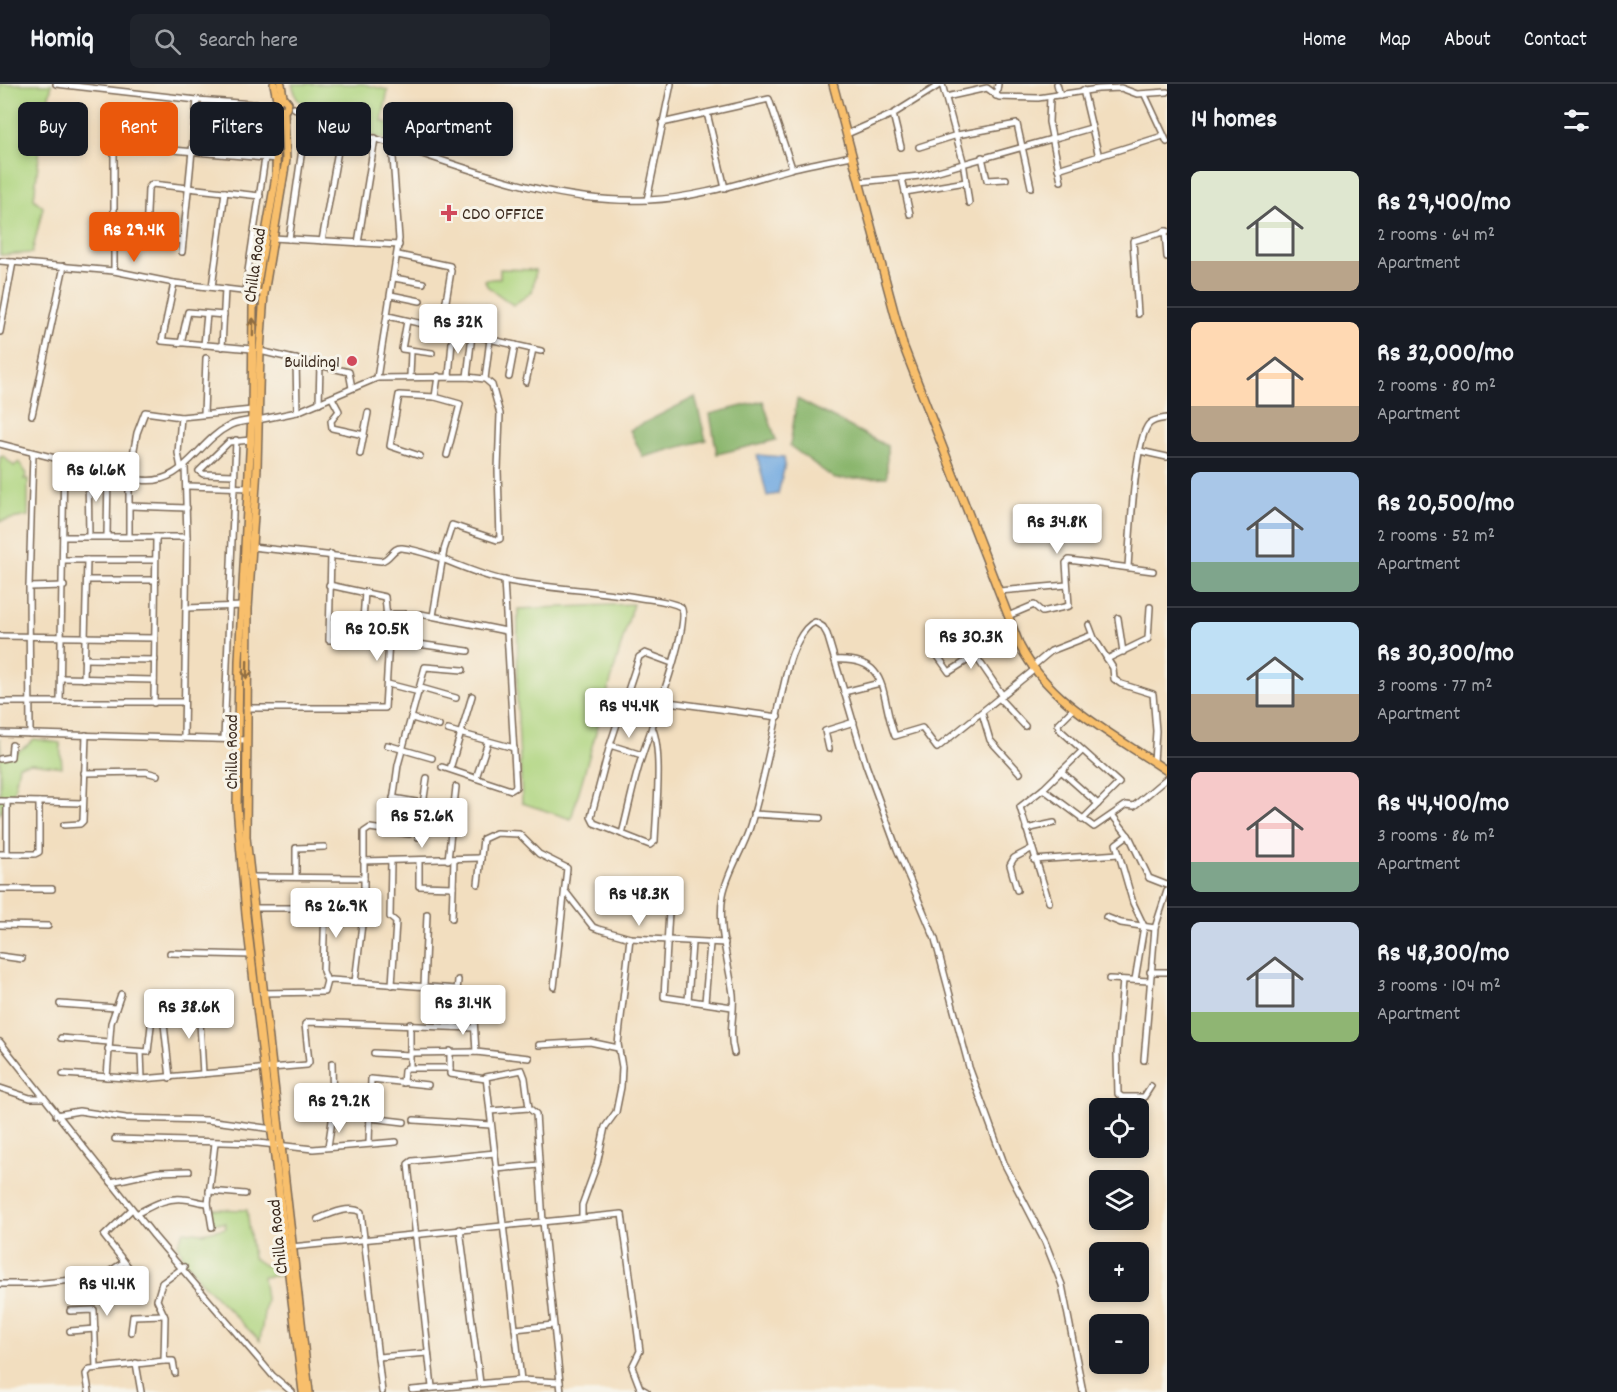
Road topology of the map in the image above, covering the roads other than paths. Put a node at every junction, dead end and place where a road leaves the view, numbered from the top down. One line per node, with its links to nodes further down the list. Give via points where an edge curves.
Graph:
1 (56, 84): 18 (street)
2 (274, 84): 20 (main road)
3 (281, 84): 21 (main road, Chilla Road)
4 (671, 84): 24 (street)
5 (842, 84): 9 (street)
6 (942, 84): 16 (street); 23 (street)
7 (998, 84): 15 (street)
8 (1057, 84): 13 (street)
9 (833, 85): 27 (main road)
10 (1120, 86): 11 (street); 14 (street, via 1130,93)
11 (1083, 90): 13 (street); 25 (street)
12 (1167, 92): 14 (street)
13 (1060, 95): 17 (street)
14 (1145, 95): 29 (street)
15 (996, 96): 16 (street, via 987,88); 17 (street)
16 (946, 97): 28 (street)
17 (1050, 97): 33 (street)
18 (197, 100): 19 (street)
19 (225, 102)
20 (281, 102)
21 (282, 102)
22 (707, 113): 24 (street); 52 (street, via 769,99); 61 (street)
23 (893, 114): 27 (street); 35 (street)
24 (662, 123): 65 (street)
25 (1091, 128): 33 (street); 48 (street)
26 (284, 132): 72 (main road, Chilla Road, via 286,160)
27 (847, 134): 46 (main road)
28 (957, 135): 36 (street); 37 (street, via 1017,124); 51 (street)
29 (1163, 136): 34 (street); 48 (street)
30 (371, 137): 31 (street)
31 (375, 138): 32 (street); 76 (street)
32 (383, 141)
33 (1052, 141): 37 (street); 53 (street)
34 (1167, 142)
35 (901, 147)
36 (919, 147)
37 (1023, 149): 47 (street); 59 (street)
38 (190, 151): 68 (street, via 114,145)
39 (192, 156): 60 (street)
40 (244, 156): 49 (street)
41 (277, 156): 50 (main road)
42 (301, 156): 73 (street)
43 (337, 156): 75 (street)
44 (393, 156): 77 (street)
45 (428, 156): 65 (street, via 541,190)
46 (852, 156): 52 (street); 57 (main road)
47 (982, 157): 51 (street); 55 (street, via 987,180)
48 (1099, 157): 53 (street)
49 (265, 158): 50 (street); 64 (street)
50 (277, 159): 71 (main road)
51 (963, 161): 54 (street); 58 (street)
52 (792, 168): 61 (street)
53 (1058, 169): 56 (street)
54 (902, 178): 57 (street); 63 (street)
55 (1006, 179)
56 (1061, 181)
57 (859, 182): 181 (main road, via 903,345)
58 (966, 182): 63 (street); 66 (street)
59 (1030, 187)
60 (189, 188): 62 (street); 70 (street, via 149,186); 74 (street)
61 (725, 188): 65 (street)
62 (225, 192): 64 (street); 88 (street)
63 (905, 192): 67 (street)
64 (260, 196): 90 (street)
65 (647, 200)
66 (969, 203)
67 (910, 214)
68 (114, 231): 70 (street); 84 (street)
69 (1166, 231): 80 (street); 98 (street, via 1133,241)
70 (146, 236): 74 (street)
71 (264, 236): 72 (street); 91 (main road)
72 (273, 238): 73 (street); 92 (main road, Chilla Road)
73 (289, 239): 75 (street)
74 (183, 241): 78 (street)
75 (322, 241): 76 (street)
76 (358, 243): 77 (street)
77 (399, 245): 79 (street)
78 (182, 252)
79 (398, 255): 85 (street); 96 (street, via 450,266)
80 (1167, 257)
81 (0, 261): 82 (street)
82 (13, 262): 83 (street); 94 (street)
83 (63, 266): 84 (street); 134 (street)
84 (114, 271): 86 (street)
85 (394, 278): 87 (street); 93 (street)
86 (174, 283): 88 (street); 106 (street, via 161,339)
87 (423, 283)
88 (212, 287): 89 (street)
89 (225, 289): 90 (street); 99 (street)
90 (245, 291): 91 (street)
91 (255, 292): 92 (street); 111 (main road, one-way to 91)
92 (264, 294): 111 (main road, Chilla Road)
93 (391, 295): 95 (street); 100 (street)
94 (3, 297): 103 (street)
95 (420, 301)
96 (444, 313)
97 (207, 314): 99 (street); 106 (street, via 186,314); 107 (street)
98 (1138, 314)
99 (224, 315): 109 (street)
100 (388, 316): 101 (street); 123 (street)
101 (407, 321): 102 (street); 113 (street, via 402,347)
102 (453, 331): 104 (street); 120 (street)
103 (0, 332)
104 (472, 335): 105 (street); 121 (street)
105 (490, 339): 108 (street); 124 (street)
106 (181, 343): 107 (street)
107 (204, 345): 109 (street)
108 (515, 345): 110 (street); 122 (street)
109 (222, 347): 111 (street)
110 (533, 349): 112 (street); 125 (street)
111 (256, 350): 116 (street); 130 (main road); 137 (main road, Chilla Road)
112 (541, 351)
113 (411, 352): 114 (street); 118 (street)
114 (432, 353)
115 (206, 358): 133 (street)
116 (296, 359): 117 (street); 131 (street)
117 (320, 365): 126 (street, via 349,372); 129 (street)
118 (410, 376): 119 (street); 123 (street)
119 (438, 376): 120 (street); 127 (street)
120 (449, 376): 121 (street)
121 (468, 377): 124 (street)
122 (508, 377)
123 (377, 378): 126 (street)
124 (485, 379): 170 (street, via 492,385 500,414 500,538 452,525)
125 (526, 382)
126 (352, 388): 128 (street)
127 (435, 397): 145 (street, via 460,404); 146 (street, via 396,398 390,446)
128 (332, 398): 129 (street); 138 (street, via 339,411 331,421 332,428)
129 (319, 403): 131 (street)
130 (252, 410): 133 (street); 137 (main road)
131 (297, 412): 137 (street)
132 (368, 413): 138 (street)
133 (204, 414): 135 (street)
134 (32, 415)
135 (181, 417): 149 (street, via 178,453); 153 (street, via 143,413)
136 (1167, 418): 142 (street, via 1150,423)
137 (255, 420): 140 (main road); 149 (street, via 228,426); 156 (main road, Chilla Road)
138 (364, 435): 144 (street)
139 (236, 440): 140 (street); 152 (street); 152 (street, via 199,471)
140 (251, 440): 156 (main road)
141 (0, 444): 143 (street)
142 (1140, 451): 147 (street); 172 (street)
143 (33, 453): 148 (street); 180 (street)
144 (360, 454)
145 (447, 454)
146 (420, 456)
147 (1167, 457)
148 (64, 463): 150 (street); 162 (street)
149 (183, 467): 153 (street, via 160,480); 154 (street)
150 (88, 468): 151 (street); 159 (street)
151 (108, 473): 153 (street); 157 (street, via 129,481); 160 (street)
152 (234, 475): 155 (street)
153 (129, 476)
154 (186, 486): 155 (street); 158 (street)
155 (234, 487): 156 (street); 183 (street)
156 (252, 488): 165 (main road, Chilla Road); 171 (main road)
157 (130, 506): 158 (street); 161 (street)
158 (187, 508): 164 (street)
159 (88, 536): 160 (street); 162 (street)
160 (107, 536): 161 (street)
161 (129, 536): 163 (street)
162 (64, 537): 167 (street)
163 (156, 537): 164 (street); 169 (street)
164 (187, 537): 186 (street)
165 (252, 547): 166 (street); 171 (main road, Chilla Road)
166 (331, 554): 170 (street, via 381,561 400,548); 177 (street)
167 (64, 560): 168 (street); 179 (street)
168 (87, 560): 169 (street); 174 (street)
169 (155, 560): 175 (street)
170 (443, 561): 176 (street); 188 (street)
171 (247, 564): 184 (main road, Chilla Road)
172 (1128, 567): 173 (street); 178 (street, via 1069,560)
173 (1153, 571)
174 (87, 580): 175 (street); 200 (street)
175 (155, 580): 201 (street)
176 (504, 580): 194 (street); 211 (street, via 676,604 684,615)
177 (329, 585): 182 (street); 202 (street, via 329,640)
178 (1067, 585): 181 (street); 189 (street, via 1068,607 1042,612 1034,605)
179 (64, 586): 180 (street); 199 (street)
180 (29, 587): 198 (street)
181 (999, 591): 189 (main road)
182 (365, 592): 187 (street, via 385,597); 191 (street)
183 (229, 606): 184 (street); 186 (street); 245 (street)
184 (245, 606): 230 (main road, Chilla Road, one-way to 230); 246 (main road)
185 (1150, 607): 205 (street, via 1148,639)
186 (186, 609): 228 (street)
187 (386, 614): 188 (street); 202 (street)
188 (433, 616): 194 (street)
189 (1008, 616): 195 (main road)
190 (1118, 618): 205 (street)
191 (363, 620)
192 (1089, 625): 196 (street)
193 (958, 630): 206 (street)
194 (506, 631): 252 (street)
195 (1014, 631): 206 (street); 212 (main road)
196 (1092, 635): 208 (street); 212 (street, via 1051,651)
197 (0, 636): 198 (street)
198 (29, 637): 199 (street); 226 (street)
199 (61, 638): 200 (street); 214 (street)
200 (84, 638): 201 (street); 207 (street)
201 (154, 638): 209 (street)
202 (389, 640): 204 (street); 218 (street)
203 (932, 648): 206 (street, via 947,672)
204 (468, 651)
205 (1123, 652): 208 (street)
206 (975, 655): 222 (street)
207 (84, 659): 209 (street); 215 (street)
208 (1107, 659): 258 (street, via 1116,682 1153,694)
209 (155, 660): 216 (street)
210 (835, 660): 217 (street, via 863,661 875,670); 220 (street); 234 (street, via 823,627 811,623 788,664)
211 (672, 663): 224 (street); 250 (street, via 645,653 640,655)
212 (1034, 668): 222 (street); 231 (main road)
213 (463, 670): 219 (street, via 426,666)
214 (61, 678): 215 (street); 227 (street)
215 (84, 679): 216 (street)
216 (154, 680): 229 (street)
217 (880, 683): 220 (street); 232 (street, via 897,737 922,728 938,748)
218 (388, 684): 219 (street); 230 (street, via 384,710)
219 (420, 690): 223 (street); 233 (street)
220 (844, 692): 235 (street)
221 (472, 696): 241 (street)
222 (1002, 697): 232 (street); 237 (street)
223 (456, 698)
224 (661, 701): 234 (street); 238 (street)
225 (0, 702): 226 (street)
226 (29, 702): 227 (street); 242 (street)
227 (60, 702): 229 (street)
228 (184, 702): 229 (street); 244 (street)
229 (153, 703)
230 (246, 708): 246 (main road, Chilla Road)
231 (1074, 708): 254 (street, via 1058,727); 258 (main road)
232 (982, 713): 264 (street, via 993,743)
233 (412, 717): 236 (street); 251 (street)
234 (778, 717): 277 (street)
235 (854, 722): 253 (street, via 825,731); 452 (street, via 897,849 935,939 963,1048 997,1144 1062,1285)
236 (439, 726)
237 (1025, 726)
238 (652, 727): 255 (street); 286 (street, via 657,743 654,843 650,845)
239 (448, 730): 241 (street)
240 (0, 733): 242 (street)
241 (460, 733): 247 (street); 260 (street)
242 (30, 734): 243 (street)
243 (86, 735): 244 (street); 263 (street)
244 (184, 737): 245 (street)
245 (224, 739): 246 (street)
246 (242, 740): 300 (main road, Chilla Road); 307 (main road, via 237,806)
247 (488, 742): 252 (street); 268 (street)
248 (12, 745): 257 (street, via 11,758)
249 (387, 745): 251 (street)
250 (610, 745): 255 (street); 286 (street, via 591,817 594,823)
251 (402, 748): 256 (street); 271 (street)
252 (514, 748): 268 (street, via 515,788)
253 (829, 749)
254 (1082, 751): 261 (street); 276 (street, via 1119,782)
255 (642, 755): 286 (street)
256 (432, 758)
257 (0, 759)
258 (1154, 762): 262 (main road)
259 (442, 767): 260 (street)
260 (450, 769): 268 (street)
261 (1061, 771): 270 (street); 276 (street)
262 (1167, 771)
263 (84, 773): 265 (street, via 146,772); 274 (street)
264 (1020, 773)
265 (157, 776)
266 (1167, 777): 278 (street, via 1134,806 1126,805)
267 (427, 778): 275 (street)
268 (476, 778)
269 (456, 787): 295 (street)
270 (1043, 789): 280 (street); 284 (street, via 1020,807)
271 (393, 798): 275 (street); 281 (street)
272 (3, 801): 273 (street); 292 (street)
273 (39, 802): 274 (street); 292 (street, via 39,852)
274 (83, 802): 283 (street, via 82,823)
275 (422, 803): 288 (street)
276 (1098, 804): 280 (street)
277 (753, 814): 279 (street); 329 (street, via 723,893)
278 (1113, 816): 280 (street, via 1094,827); 287 (street)
279 (820, 818)
280 (1082, 820)
281 (390, 823)
282 (1054, 823): 284 (street)
283 (64, 825)
284 (1026, 829): 290 (street)
285 (409, 834): 297 (street, via 366,830)
286 (622, 834)
287 (1128, 835): 293 (street, via 1116,843); 305 (street, via 1149,878)
288 (418, 837)
289 (324, 847): 301 (street, via 296,848)
290 (1031, 849): 296 (street); 310 (street, via 1014,858 1010,865)
291 (0, 854): 292 (street)
292 (7, 854)
293 (1119, 854): 296 (street); 324 (street)
294 (481, 858): 295 (street); 304 (street); 311 (street, via 487,835 519,834 538,854 565,866)
295 (451, 859): 299 (street); 306 (street)
296 (1034, 860): 314 (street)
297 (363, 861): 298 (street); 302 (street)
298 (391, 861): 299 (street); 344 (street, via 390,917 396,922)
299 (419, 861): 306 (street, via 419,886)
300 (249, 877): 301 (street); 307 (main road, Chilla Road)
301 (296, 877): 302 (street)
302 (364, 878): 343 (street)
303 (665, 882): 327 (street, via 670,894)
304 (478, 884)
305 (1167, 885)
306 (453, 887): 321 (street)
307 (247, 888): 315 (main road, Chilla Road); 332 (main road)
308 (52, 889): 309 (street)
309 (0, 890)
310 (1017, 890)
311 (565, 891): 326 (street, via 593,927); 346 (street)
312 (1167, 891): 317 (street)
313 (325, 902): 341 (street, via 323,971)
314 (1049, 902)
315 (253, 908): 316 (street); 348 (main road, Chilla Road)
316 (305, 908)
317 (1159, 913): 319 (street); 325 (street)
318 (427, 914): 345 (street)
319 (1167, 916)
320 (1106, 917): 324 (street)
321 (452, 918)
322 (0, 926): 323 (street)
323 (48, 926)
324 (1144, 926): 325 (street); 340 (street)
325 (1155, 928): 335 (street)
326 (630, 938): 327 (street); 364 (street)
327 (667, 940): 328 (street); 350 (street, via 664,998)
328 (692, 943): 330 (street); 350 (street)
329 (725, 943): 330 (street); 354 (street)
330 (710, 944): 351 (street)
331 (170, 953): 332 (street)
332 (251, 955): 348 (main road)
333 (0, 956): 334 (street)
334 (22, 959)
335 (1150, 972): 336 (street); 342 (street)
336 (1167, 972)
337 (1108, 978): 339 (street)
338 (458, 980): 347 (street)
339 (1123, 980): 340 (street); 386 (street, via 1118,1094 1144,1096)
340 (1135, 980): 342 (street)
341 (327, 981): 343 (street); 348 (street, via 324,992)
342 (1150, 981): 373 (street)
343 (355, 982): 344 (street)
344 (392, 984): 345 (street)
345 (424, 986): 347 (street)
346 (554, 987)
347 (458, 989): 358 (street)
348 (260, 993): 376 (main road, Chilla Road)
349 (121, 994): 355 (street)
350 (688, 1001): 351 (street)
351 (705, 1002): 354 (street)
352 (60, 1004): 355 (street)
353 (199, 1005): 379 (street)
354 (732, 1007): 370 (street, via 730,1033)
355 (116, 1008): 362 (street)
356 (474, 1019): 359 (street)
357 (410, 1024): 358 (street); 371 (street); 376 (street, via 306,1022 308,1064)
358 (454, 1027): 359 (street)
359 (474, 1028): 368 (street)
360 (61, 1038): 362 (street)
361 (0, 1042): 388 (street)
362 (109, 1042): 365 (street)
363 (539, 1045): 364 (street, via 582,1042)
364 (618, 1048): 412 (street, via 622,1066 616,1112 605,1127)
365 (108, 1049): 366 (street); 380 (street)
366 (141, 1052): 381 (street, via 149,1050 153,1008 162,1006); 382 (street)
367 (450, 1052): 368 (street); 371 (street); 377 (street)
368 (476, 1052): 372 (street)
369 (374, 1053): 371 (street)
370 (734, 1053)
371 (410, 1054): 375 (street)
372 (529, 1058)
373 (1144, 1060)
374 (332, 1063): 402 (street, via 333,1114)
375 (410, 1067): 377 (street); 384 (street, via 404,1071)
376 (269, 1068): 379 (street); 396 (main road); 401 (main road, Chilla Road)
377 (450, 1068): 383 (street, via 450,1074)
378 (63, 1074): 380 (street)
379 (203, 1074): 381 (street)
380 (107, 1077): 382 (street)
381 (170, 1078): 382 (street)
382 (142, 1079)
383 (486, 1079): 389 (street, via 490,1074 522,1070); 390 (street)
384 (403, 1083): 385 (street); 392 (street, via 371,1079)
385 (428, 1085)
386 (1151, 1086)
387 (0, 1088): 388 (street, via 30,1098)
388 (44, 1098): 391 (street)
389 (529, 1107): 390 (street); 404 (street, via 536,1114)
390 (490, 1111): 395 (street)
391 (56, 1115): 396 (street, via 79,1111); 407 (street)
392 (370, 1118): 394 (street); 400 (street)
393 (414, 1119): 395 (street)
394 (404, 1122)
395 (491, 1125): 403 (street)
396 (273, 1129): 401 (main road)
397 (115, 1139): 399 (street)
398 (396, 1142): 400 (street)
399 (215, 1143): 401 (street); 408 (street)
400 (369, 1143): 402 (street)
401 (278, 1146): 402 (street); 420 (main road, Chilla Road)
402 (328, 1147)
403 (495, 1153): 405 (street); 418 (street, via 410,1162 407,1168)
404 (539, 1165): 405 (street); 414 (street)
405 (497, 1169): 415 (street)
406 (189, 1171): 407 (street, via 157,1172)
407 (111, 1182): 411 (street)
408 (209, 1191): 409 (street); 410 (street)
409 (245, 1194)
410 (207, 1203): 411 (street, via 167,1200); 416 (street)
411 (134, 1211): 421 (street, via 104,1236); 422 (street)
412 (582, 1217): 414 (street); 451 (street, via 618,1213 624,1218 640,1350 632,1367 638,1385)
413 (318, 1219): 419 (street, via 359,1210)
414 (543, 1222): 415 (street); 428 (street)
415 (503, 1225): 417 (street); 430 (street)
416 (212, 1227)
417 (460, 1229): 418 (street); 441 (street)
418 (413, 1234): 419 (street); 433 (street)
419 (364, 1239): 420 (street); 434 (street)
420 (290, 1248): 426 (main road, Chilla Road)
421 (124, 1262): 423 (street); 424 (street, via 101,1276)
422 (184, 1268): 427 (street, via 159,1287 157,1303); 446 (street, via 273,1376)
423 (137, 1278)
424 (0, 1284)
425 (70, 1311): 429 (street, via 92,1309)
426 (297, 1312): 447 (main road); 448 (main road, Chilla Road)
427 (164, 1315): 432 (street, via 133,1316); 435 (street)
428 (553, 1325): 430 (street); 440 (street)
429 (95, 1329): 431 (street); 437 (street)
430 (514, 1329): 439 (street)
431 (70, 1331)
432 (131, 1332)
433 (428, 1353): 434 (street); 442 (street)
434 (378, 1358): 449 (street)
435 (164, 1361): 436 (street); 438 (street, via 173,1361)
436 (136, 1363): 437 (street); 445 (street)
437 (96, 1368): 444 (street, via 87,1371)
438 (175, 1373)
439 (521, 1380): 440 (street); 441 (street)
440 (561, 1382): 450 (street)
441 (480, 1383): 442 (street)
442 (432, 1388): 443 (street)
443 (412, 1389)
444 (89, 1392)
445 (141, 1392)
446 (292, 1392)
447 (303, 1392)
448 (309, 1392)
449 (382, 1392)
450 (561, 1392)
451 (647, 1392)
452 (1083, 1392)

